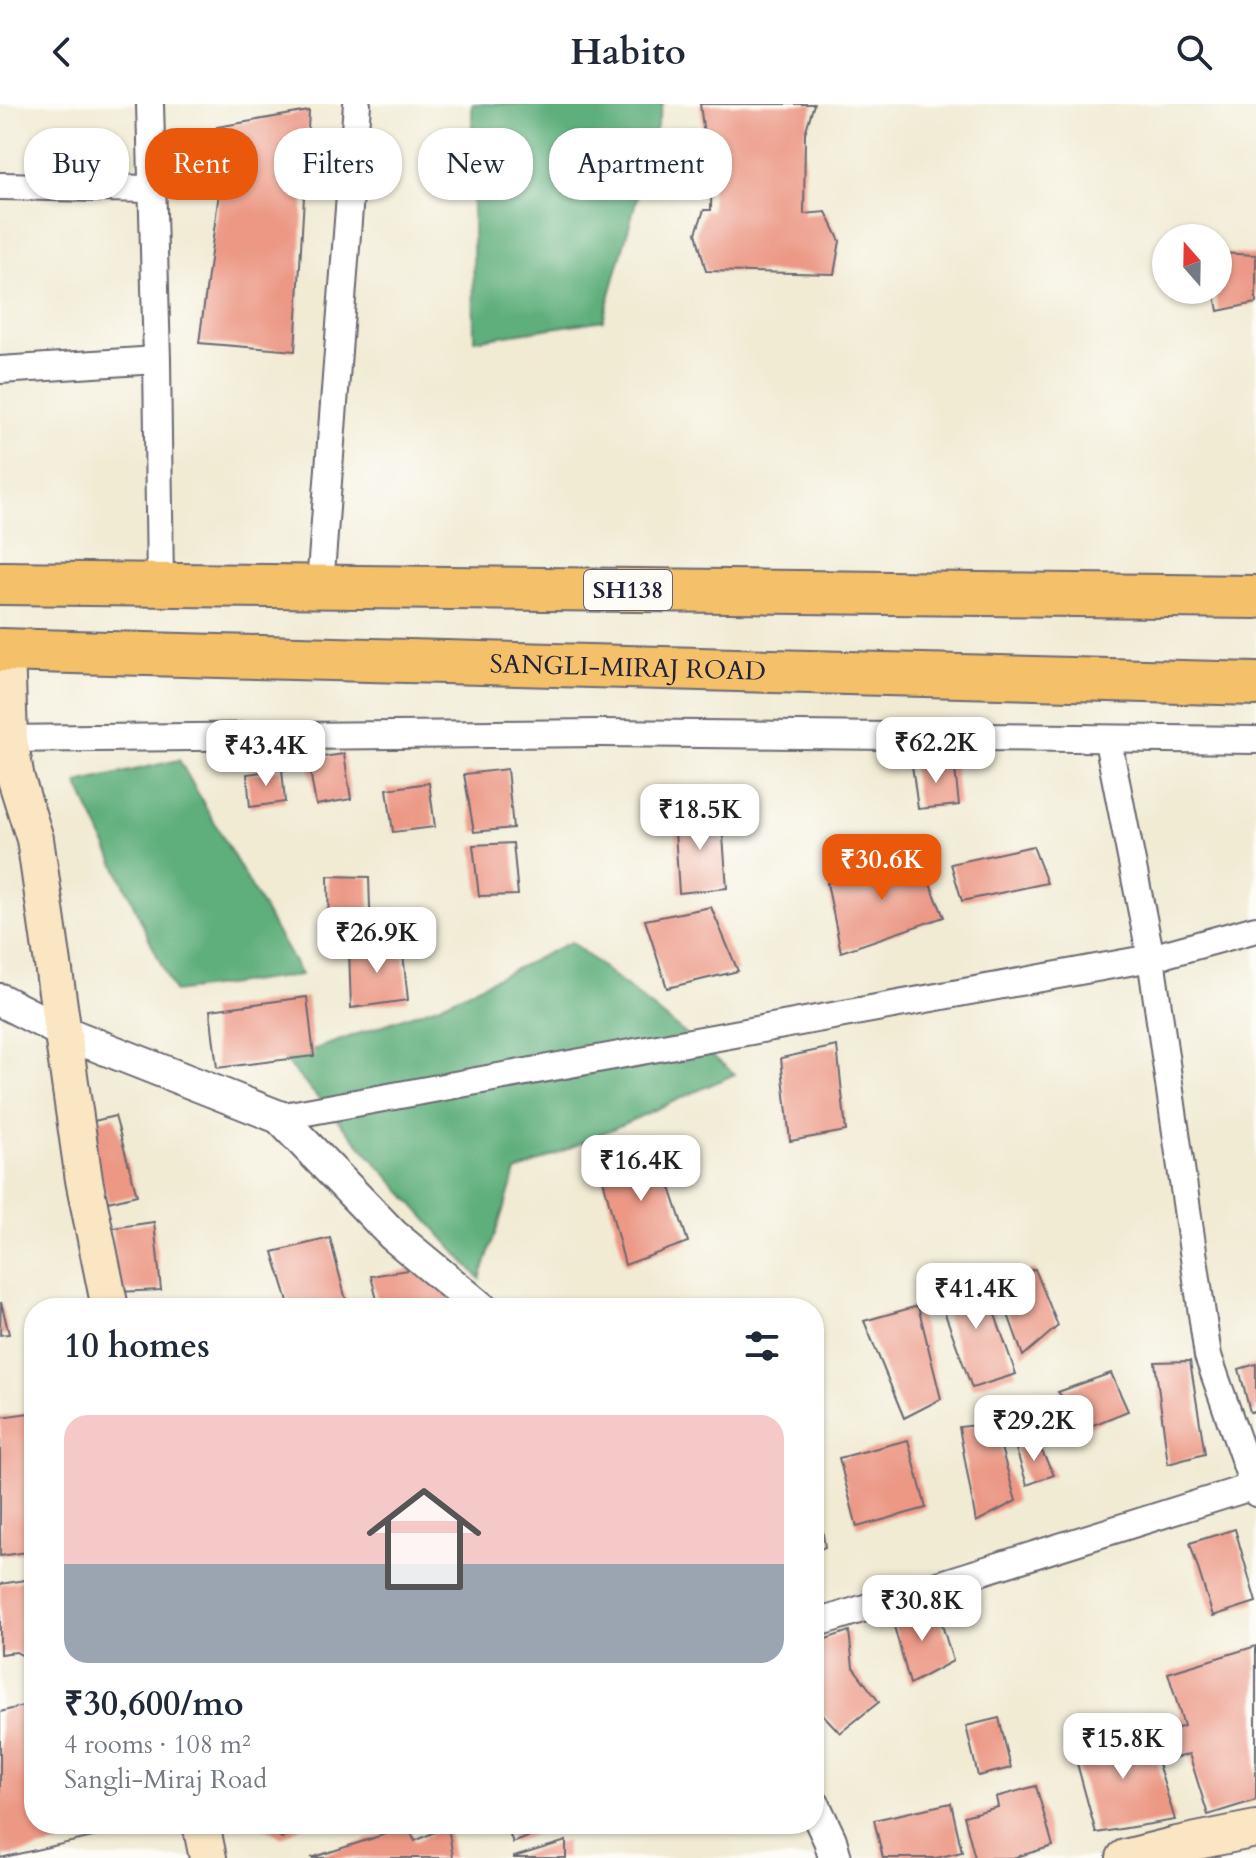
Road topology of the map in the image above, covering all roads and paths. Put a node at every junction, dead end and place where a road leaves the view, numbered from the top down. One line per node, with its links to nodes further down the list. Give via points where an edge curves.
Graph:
1 (150, 104): 3 (street)
2 (357, 104): 11 (street)
3 (151, 128)
4 (0, 186): 5 (street)
5 (145, 189)
6 (152, 200): 7 (street)
7 (157, 360): 8 (street); 10 (street)
8 (0, 370)
9 (0, 583): 10 (highway, SH138)
10 (160, 584): 11 (highway, SH138)
11 (320, 586): 12 (highway, SH138)
12 (1256, 597)
13 (3, 650): 14 (highway, SANGLI-MIRAJ ROAD); 15 (main road)
14 (1256, 684)
15 (5, 739): 17 (street, via 602,733); 21 (main road, via 35,839)
16 (1256, 740): 17 (street)
17 (1108, 741): 19 (street)
18 (1256, 929): 19 (street)
19 (1151, 958): 22 (street); 25 (street, via 1208,1356)
20 (0, 1000): 21 (street)
21 (63, 1032): 22 (street); 23 (main road)
22 (279, 1117): 24 (street, via 393,1235)
23 (108, 1298)
24 (469, 1298)
25 (1255, 1490): 26 (street)
26 (824, 1621)
27 (824, 1827): 31 (street)
28 (1256, 1829): 32 (main road)
29 (203, 1834): 30 (main road)
30 (208, 1858)
31 (835, 1858)
32 (1125, 1858)

